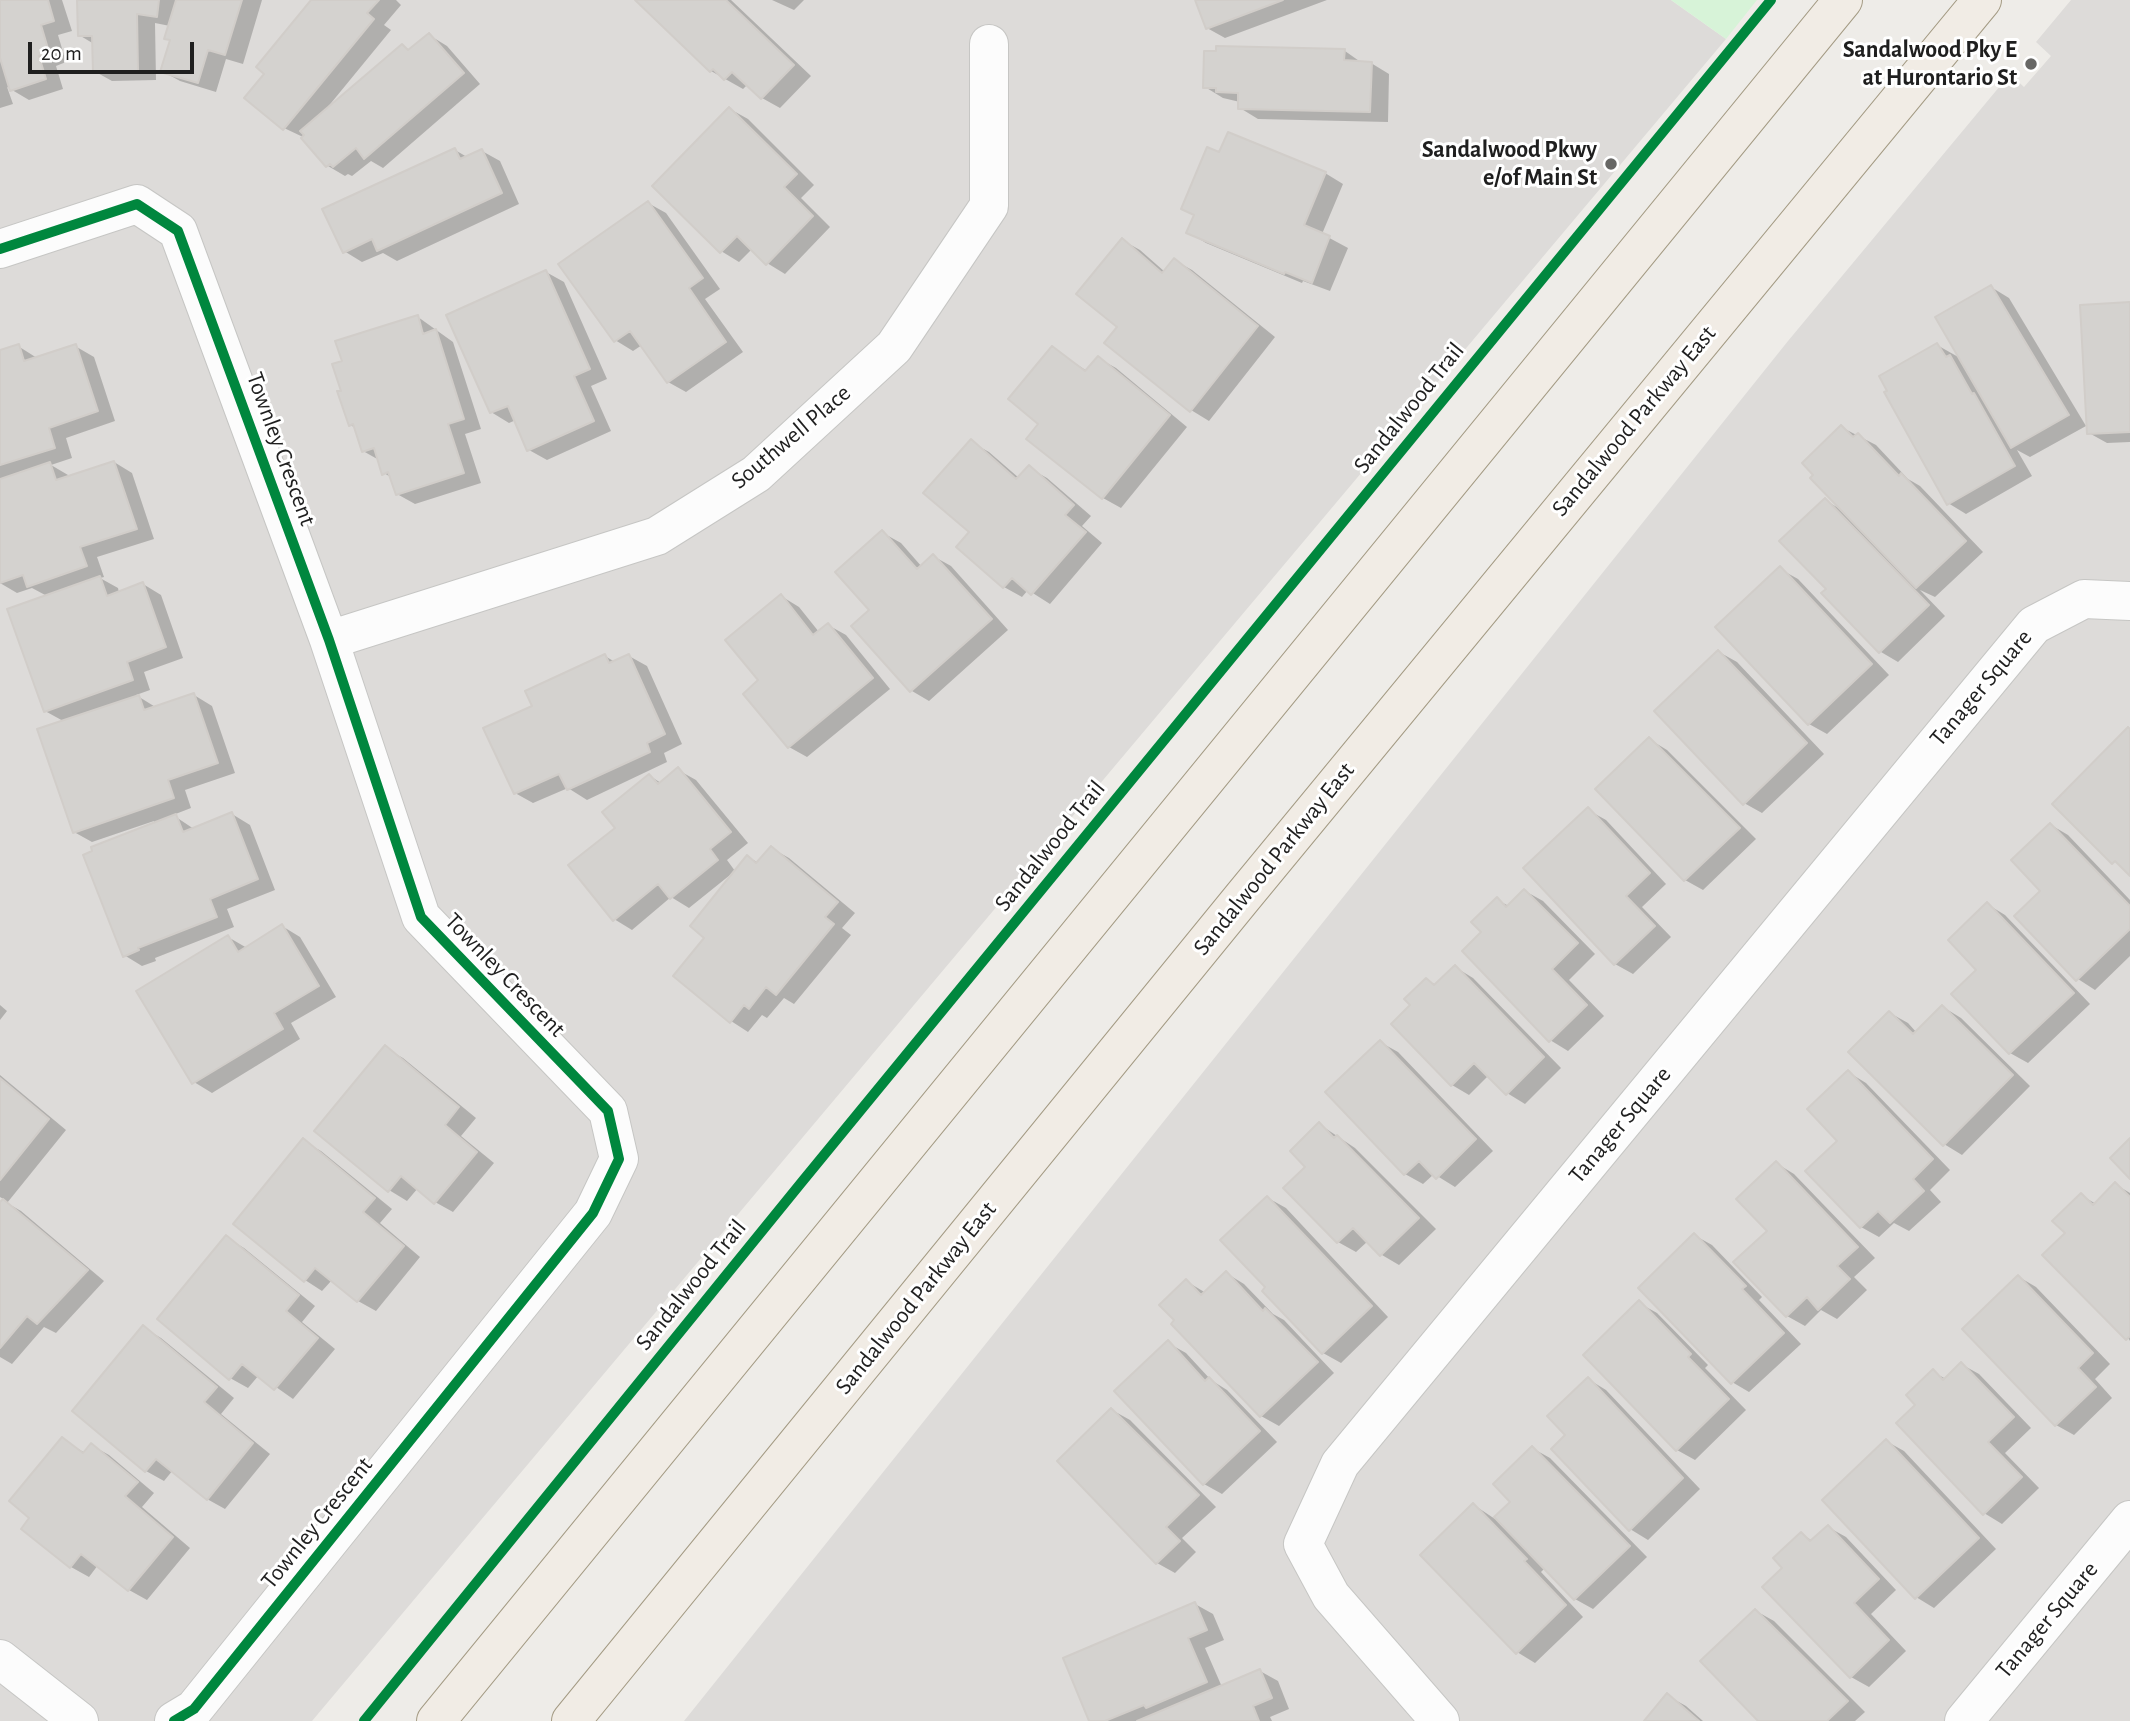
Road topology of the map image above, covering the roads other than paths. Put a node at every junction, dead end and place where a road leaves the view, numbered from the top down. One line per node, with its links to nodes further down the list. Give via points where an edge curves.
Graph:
1 (1843, 0): 11 (main road)
2 (1982, 0): 12 (main road, Sandalwood Parkway East, via 1233,908)
3 (989, 44): 6 (street, Southwell Place, via 989,206 894,347 766,465 657,536)
4 (0, 250): 6 (street, Townley Crescent, via 136,204 178,231)
5 (2130, 601): 13 (street, Tanager Square, via 2084,598 2034,625 1340,1464 1303,1544 1331,1596)
6 (329, 640): 10 (street, Townley Crescent, via 421,918 608,1111 619,1159 593,1213 194,1709)
7 (2130, 1520): 14 (street, Tanager Square)
8 (0, 1659): 9 (street)
9 (79, 1721)
10 (174, 1721)
11 (436, 1721)
12 (571, 1721)
13 (1440, 1721)
14 (1964, 1721)

